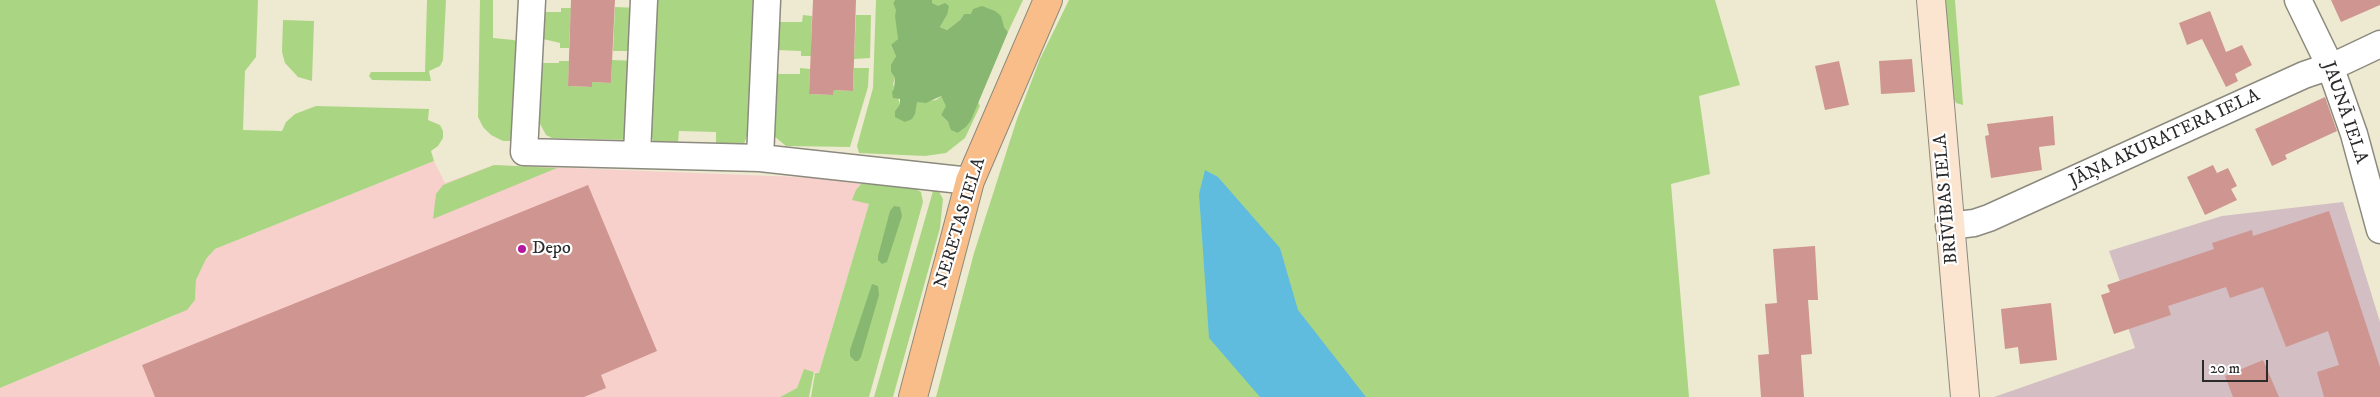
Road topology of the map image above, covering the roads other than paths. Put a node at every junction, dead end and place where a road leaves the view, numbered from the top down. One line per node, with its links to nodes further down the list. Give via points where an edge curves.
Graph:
1 (532, 0): 9 (street, via 524,152)
2 (644, 0): 9 (street)
3 (767, 0): 10 (street)
4 (1048, 0): 11 (main road, NERETAS IELA)
5 (1931, 0): 12 (main road, BRĪVĪBAS IELA)
6 (2298, 0): 8 (street, JAUNĀ IELA)
7 (2380, 44): 8 (street, JĀŅA AKURATERA IELA)
8 (2330, 66): 12 (street, JĀŅA AKURATERA IELA, via 1989,218); 13 (street, JAUNĀ IELA, via 2354,134)
9 (637, 154): 10 (street)
10 (760, 158): 11 (street)
11 (970, 181): 14 (main road, NERETAS IELA)
12 (1949, 226): 15 (main road, BRĪVĪBAS IELA)
13 (2380, 230)
14 (913, 397)
15 (1964, 397)

